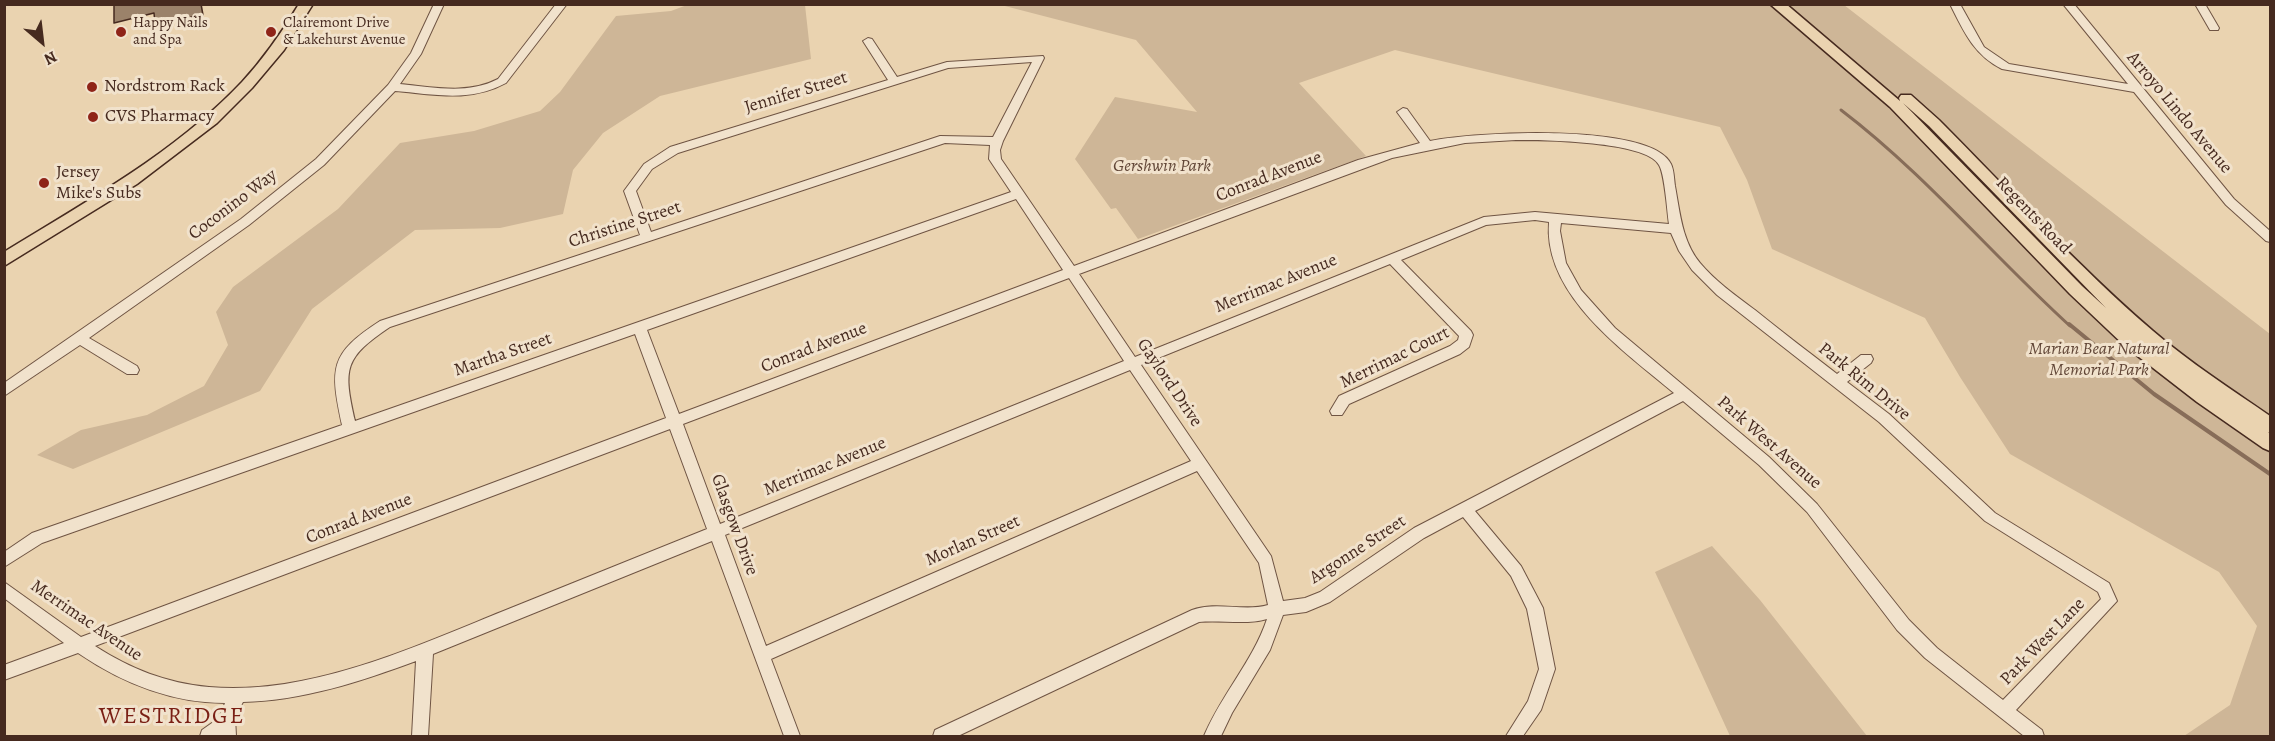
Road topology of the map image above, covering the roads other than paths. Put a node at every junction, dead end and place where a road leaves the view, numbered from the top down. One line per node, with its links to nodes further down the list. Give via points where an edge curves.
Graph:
1 (306, 4): 24 (main road, via 273,56 199,130)
2 (439, 4): 12 (street, Coconino Way, via 416,54)
3 (562, 4): 12 (street, via 502,81 491,89 471,93)
4 (1778, 4): 38 (main road, Regents Road, via 1896,104 2076,290 2132,342)
5 (1794, 4): 36 (main road, Regents Road, via 1934,123 2147,336)
6 (1956, 4): 13 (street, via 1980,51 1991,61 2006,67)
7 (2068, 4): 13 (street, Arroyo Lindo Avenue)
8 (2200, 4): 9 (street)
9 (2214, 28)
10 (868, 41): 11 (street)
11 (894, 81): 15 (street, Jennifer Street, via 947,65 1039,58); 21 (street, Jennifer Street, via 656,159 637,175 630,191)
12 (392, 87): 27 (street, Coconino Way, via 320,162 245,222)
13 (2136, 89): 22 (street, Arroyo Lindo Avenue, via 2230,202)
14 (1403, 112): 16 (street)
15 (998, 141): 18 (street, Gaylord Drive, via 995,159); 21 (street, Christine Street, via 944,139)
16 (1426, 143): 17 (street, Conrad Avenue, via 1476,136 1532,135 1586,139); 25 (street, Conrad Avenue, via 1351,166)
17 (1650, 152): 20 (street, Park Rim Drive, via 1658,154 1666,165)
18 (1019, 194): 25 (street, Gaylord Drive); 26 (street, Martha Street)
19 (1555, 217): 20 (street, Merrimac Avenue); 23 (street, Merrimac Avenue, via 1484,221); 33 (street, Park West Avenue, via 1560,263 1576,293 1610,332)
20 (1676, 230): 31 (street, Park Rim Drive, via 1696,267 1722,292)
21 (646, 236): 37 (street, Christine Street, via 385,324 362,339 342,366)
22 (2271, 238)
23 (1392, 258): 29 (street, Merrimac Avenue); 34 (street, Merrimac Court, via 1466,335 1464,344 1344,400)
24 (4, 260)
25 (1072, 272): 29 (street, Gaylord Drive); 35 (street, Conrad Avenue)
26 (639, 326): 35 (street, Glasgow Drive); 37 (street, Martha Street)
27 (79, 338): 30 (street); 32 (street, Coconino Way)
28 (1866, 359): 31 (street)
29 (1134, 363): 39 (street, Gaylord Drive); 41 (street, Merrimac Avenue)
30 (132, 370)
31 (1837, 382): 44 (street, Park Rim Drive, via 1884,418 1990,517 2104,588)
32 (4, 391)
33 (1684, 394): 40 (street, Argonne Street); 51 (street, Park West Avenue, via 1764,461 1812,508 1931,653)
34 (1337, 411)
35 (675, 421): 41 (street, Glasgow Drive); 46 (street, Conrad Avenue)
36 (2271, 424)
37 (350, 428): 42 (street, Martha Street, via 37,538)
38 (2271, 443)
39 (1201, 463): 45 (street, Gaylord Drive, via 1266,561); 48 (street, Morlan Street)
40 (1465, 509): 45 (street, Argonne Street, via 1419,533 1325,597 1306,605); 58 (street, via 1516,571 1535,608 1547,669 1535,705)
41 (716, 532): 47 (street, Merrimac Avenue); 48 (street, Glasgow Drive)
42 (4, 561)
43 (4, 589): 46 (street, Merrimac Avenue)
44 (2109, 601): 51 (street, Park West Lane)
45 (1276, 609): 56 (street, Argonne Street, via 1257,615 1198,615); 57 (street, Gaylord Drive, via 1260,652)
46 (81, 644): 49 (street, Conrad Avenue); 50 (street, Merrimac Avenue, via 142,680 175,689)
47 (425, 650): 50 (street, Merrimac Avenue, via 364,673 315,685); 54 (street)
48 (762, 655): 55 (street, Glasgow Drive)
49 (4, 673)
50 (239, 694): 52 (street, via 227,716)
51 (2004, 711): 59 (street, Park West Avenue)
52 (227, 729): 53 (street)
53 (208, 736)
54 (420, 736)
55 (792, 736)
56 (941, 736)
57 (1212, 736)
58 (1514, 736)
59 (2036, 736)

